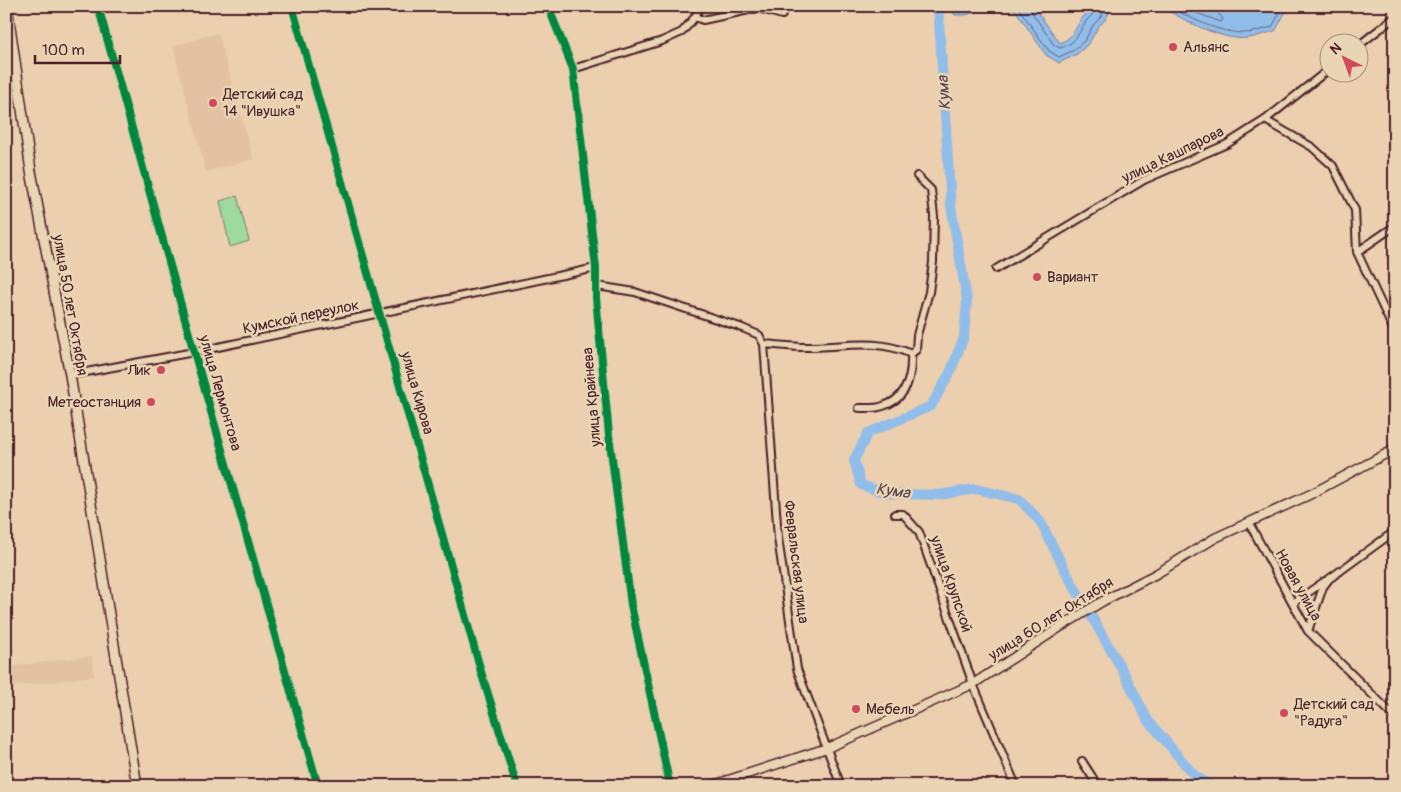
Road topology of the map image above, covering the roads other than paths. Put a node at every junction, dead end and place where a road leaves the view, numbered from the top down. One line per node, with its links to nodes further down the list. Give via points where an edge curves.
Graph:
1 (7, 6): 24 (highway, улица 50 лет Октября, via 32,170)
2 (98, 6): 22 (street, улица Лермонтова)
3 (292, 6): 19 (street, улица Кирова)
4 (548, 6): 10 (street, улица Крайнева)
5 (700, 6): 7 (street)
6 (782, 15): 7 (street, via 758,8 703,20)
7 (695, 17): 10 (street, via 682,32 662,41)
8 (1395, 17): 9 (street)
9 (1368, 38)
10 (573, 69): 16 (street, улица Крайнева)
11 (1318, 78): 12 (street, улица Кашпарова)
12 (1265, 120): 15 (street, via 1312,147 1333,166 1355,210); 17 (street, улица Кашпарова, via 1227,144 1144,180)
13 (917, 176): 23 (street, via 931,190 934,216 928,292 916,350)
14 (1395, 226): 15 (street)
15 (1357, 252): 20 (street)
16 (596, 268): 18 (street, улица Крайнева); 19 (street, Кумской переулок)
17 (996, 269)
18 (597, 286): 21 (street, Февральская улица, via 635,292 740,327 760,335); 40 (street, улица Крайнева, via 609,435 631,605)
19 (380, 313): 22 (street, Кумской переулок); 39 (street, улица Кирова, via 482,675)
20 (1395, 333)
21 (764, 344): 23 (street, via 808,347 887,345); 35 (street, Февральская улица, via 778,538 797,669)
22 (194, 352): 24 (street, Кумской переулок); 38 (street, улица Лермонтова)
23 (911, 354): 25 (street, via 911,374 896,400 882,407)
24 (70, 375): 37 (highway, улица 50 лет Октября)
25 (859, 408)
26 (1395, 449): 28 (main road, улица 60 лет Октября, via 1312,494)
27 (895, 514): 33 (street, улица Крупской, via 903,514 919,532)
28 (1249, 523): 31 (street, Новая улица); 33 (main road, улица 60 лет Октября, via 1215,538 1103,602)
29 (1395, 530): 30 (street)
30 (1328, 579): 31 (street); 32 (street)
31 (1293, 603): 32 (street, Новая улица)
32 (1308, 631): 34 (street, Новая улица)
33 (973, 684): 35 (main road, улица 60 лет Октября); 43 (street, улица Крупской)
34 (1395, 718)
35 (828, 748): 41 (main road, улица 60 лет Октября); 42 (street, Февральская улица)
36 (1082, 761): 44 (street)
37 (137, 786)
38 (318, 786)
39 (517, 786)
40 (670, 786)
41 (710, 786)
42 (842, 786)
43 (1016, 786)
44 (1098, 786)

